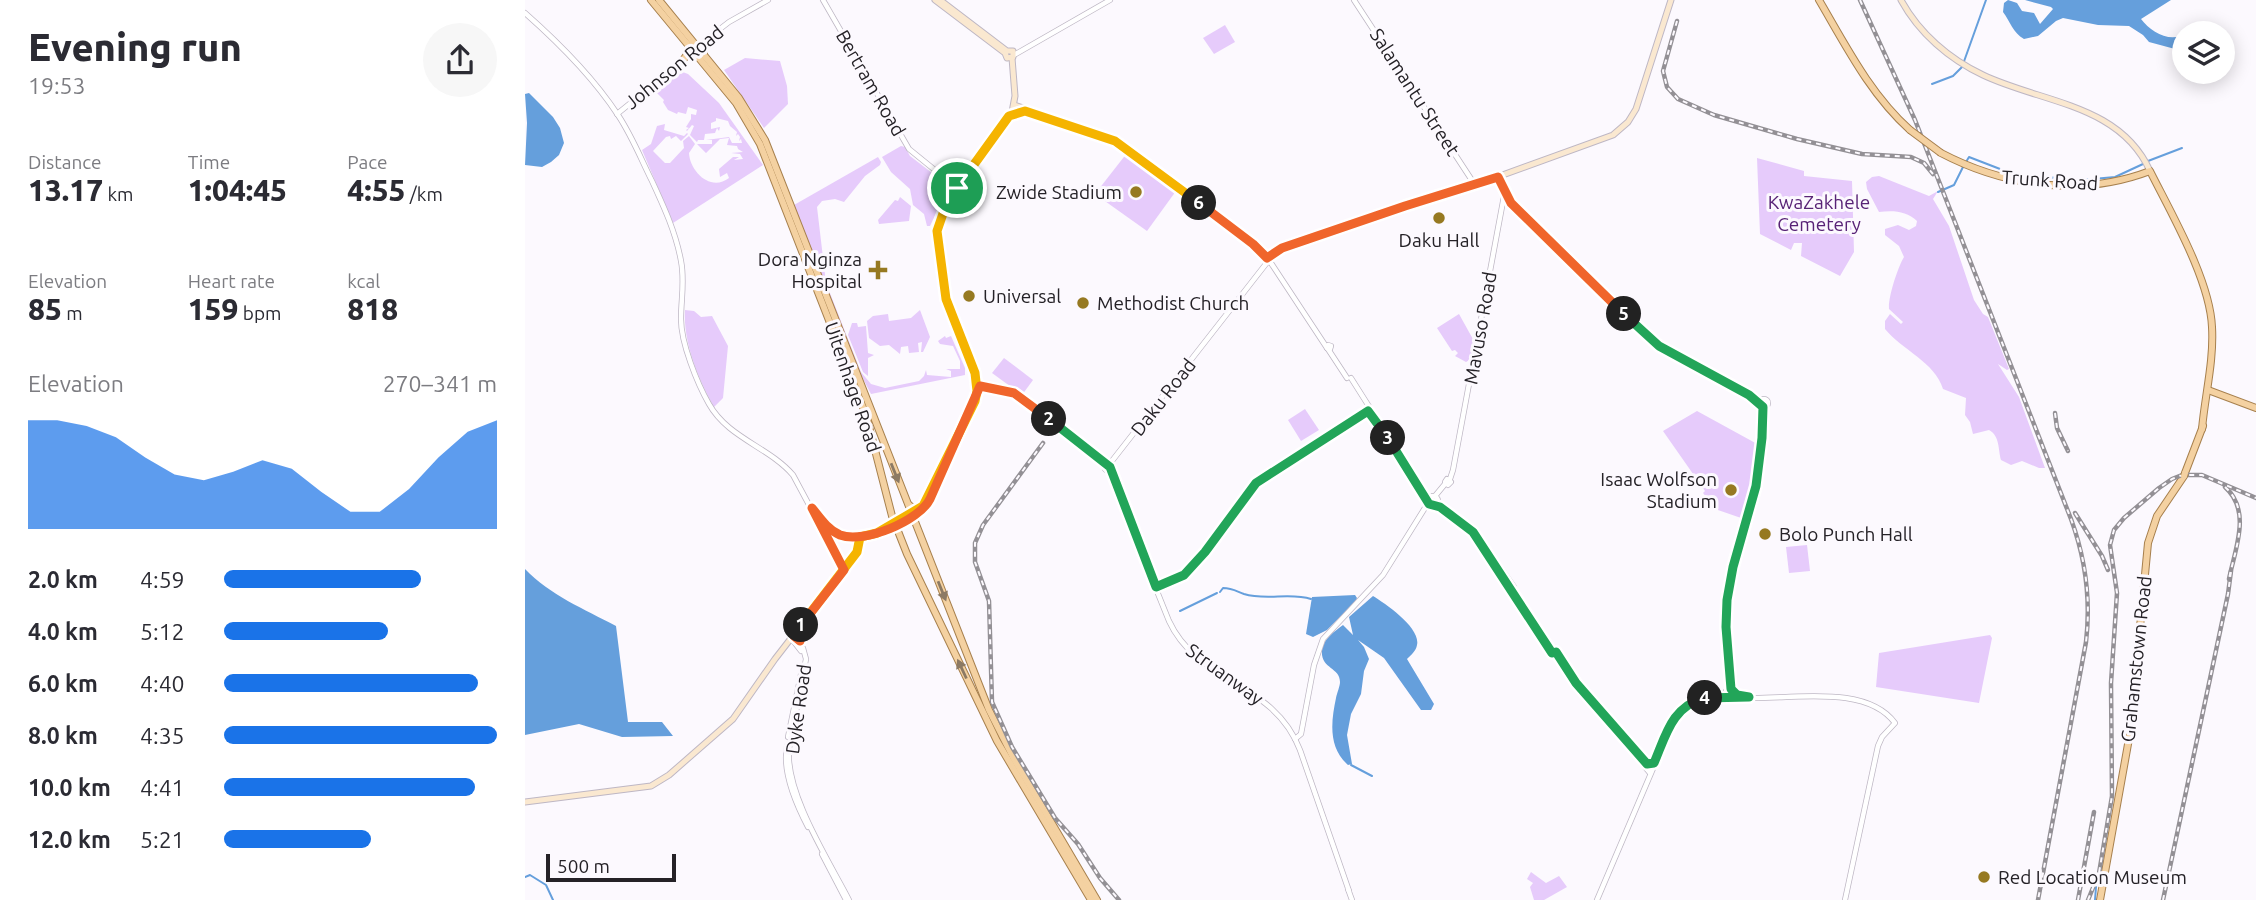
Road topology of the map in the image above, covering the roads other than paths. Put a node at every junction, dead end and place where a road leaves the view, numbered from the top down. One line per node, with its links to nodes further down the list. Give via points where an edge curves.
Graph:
1 (651, 0): 13 (main road, Uitenhage Road)
2 (659, 0): 13 (main road, Uitenhage Road)
3 (768, 0): 12 (street, Johnson Road)
4 (823, 0): 28 (street, Bertram Road, via 909,149)
5 (937, 0): 16 (main road)
6 (1110, 0): 16 (street)
7 (1355, 0): 27 (street, Salamantu Street)
8 (1671, 0): 24 (main road, Daku Road, via 1628,122 1606,139)
9 (1819, 0): 25 (main road, Trunk Road, bridge, via 1876,94 1910,130 1941,153 1982,172 2026,183 2095,186)
10 (1901, 0): 23 (main road, Grahamstown Road, via 1928,37 1966,67 2106,120 2136,146)
11 (525, 13): 20 (street, via 562,47)
12 (706, 41): 13 (main road); 14 (street, Johnson Road); 15 (main road)
13 (690, 43): 14 (main road, Uitenhage Road); 17 (main road)
14 (696, 50): 15 (main road, Uitenhage Road); 17 (street, Johnson Road); 41 (main road, Uitenhage Road, via 736,103 763,151 866,415)
15 (704, 55): 40 (main road, Uitenhage Road, one-way to 40, via 765,140 908,503)
16 (1009, 55): 18 (main road)
17 (683, 60): 20 (street, Johnson Road)
18 (1013, 104): 19 (main road); 21 (main road); 22 (main road)
19 (1023, 109): 21 (main road); 32 (main road, via 1116,138)
20 (618, 114): 39 (street, via 663,205 677,245 683,273 683,334 706,401 724,424 788,468)
21 (1009, 116): 22 (main road)
22 (993, 139): 28 (main road)
23 (2150, 171): 25 (main road, Trunk Road); 26 (main road, Grahamstown Road)
24 (1498, 177): 27 (main road, Daku Road); 29 (street, Mavuso Road)
25 (2134, 177): 26 (main road, via 2148,176)
26 (2155, 181): 34 (main road, Grahamstown Road, via 2210,306 2213,336)
27 (1475, 185): 32 (main road, Daku Road)
28 (957, 188): 33 (main road, via 939,222 938,241 946,299)
29 (1503, 193): 30 (street); 31 (street, Mavuso Road)
30 (1510, 202): 31 (street); 51 (street, via 1656,344 1762,405 1754,495 1729,585)
31 (1502, 203): 38 (street, Mavuso Road, via 1453,470)
32 (1269, 258): 36 (street); 37 (street, Daku Road)
33 (979, 385): 37 (street, Struanway, via 1017,394); 40 (main road, via 927,505)
34 (2208, 390): 35 (main road); 61 (main road, Grahamstown Road, via 2202,429 2148,543 2130,733)
35 (2256, 408)
36 (1370, 410): 38 (street); 44 (street, via 1256,483 1184,575)
37 (1109, 469): 44 (street, Struanway)
38 (1433, 501): 49 (street, via 1472,527); 52 (street, Mavuso Road, via 1383,575 1320,644 1301,734)
39 (812, 508): 42 (street, via 835,532); 43 (street)
40 (916, 513): 41 (main road); 57 (main road, Uitenhage Road, one-way to 57, via 916,524 1000,733)
41 (893, 525): 42 (main road); 56 (main road, Uitenhage Road, one-way to 41, via 992,730)
42 (860, 537): 43 (main road, via 859,550)
43 (844, 570): 45 (main road)
44 (1156, 587): 52 (street, Struanway, via 1172,628 1186,648 1273,708)
45 (802, 624): 46 (main road); 47 (main road)
46 (793, 637): 47 (street, Dyke Road); 48 (main road)
47 (799, 643): 48 (main road); 55 (street, Dyke Road, via 803,663 786,760 796,802)
48 (785, 647): 54 (main road, via 733,719 663,780 643,788)
49 (1554, 652): 50 (street); 50 (street)
50 (1579, 687): 53 (street); 53 (street)
51 (1730, 693): 53 (street, via 1691,703 1676,715); 60 (street, via 1835,697 1875,707 1895,723 1877,750)
52 (1295, 739): 58 (street, Struanway)
53 (1652, 769): 59 (street)
54 (525, 802)
55 (848, 900)
56 (1091, 900)
57 (1097, 900)
58 (1352, 900)
59 (1597, 900)
60 (1845, 900)
61 (2100, 900)

